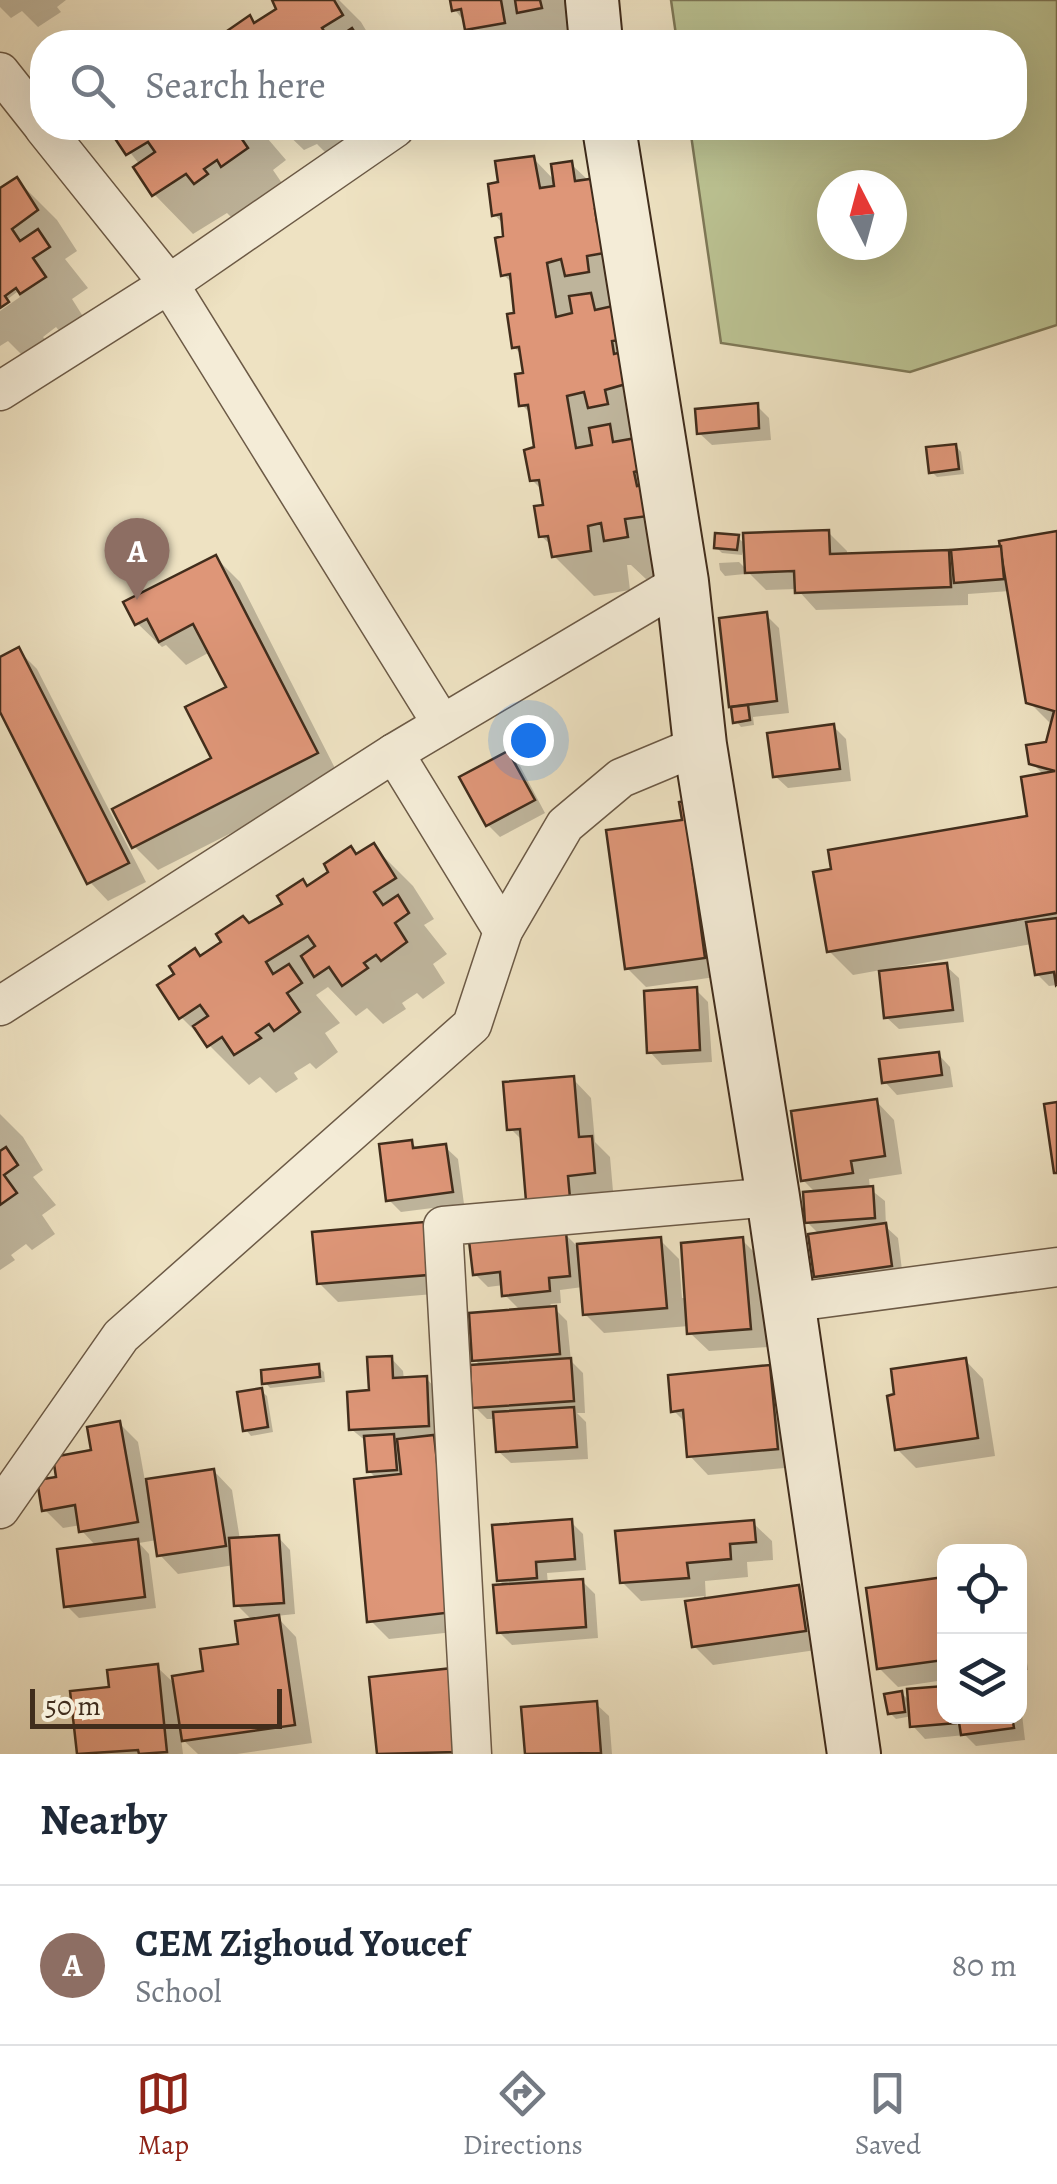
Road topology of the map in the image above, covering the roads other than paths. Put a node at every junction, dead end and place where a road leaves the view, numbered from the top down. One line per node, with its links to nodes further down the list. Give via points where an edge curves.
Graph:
1 (592, 0): 2 (street)
2 (595, 30)
3 (0, 72): 4 (street)
4 (30, 110)
5 (54, 140): 8 (street)
6 (378, 140): 8 (street)
7 (611, 140): 10 (street)
8 (169, 284): 9 (street); 11 (street)
9 (0, 392)
10 (682, 582): 11 (street); 12 (street)
11 (442, 724): 13 (street)
12 (700, 745): 14 (street, via 621,778 565,825); 16 (street)
13 (394, 753): 14 (street); 15 (street)
14 (503, 931): 19 (street, via 472,1024 121,1336)
15 (3, 996)
16 (773, 1197): 18 (street); 20 (street, via 443,1226)
17 (1057, 1267): 18 (street)
18 (786, 1302): 21 (street)
19 (0, 1509)
20 (472, 1754)
21 (854, 1754)

